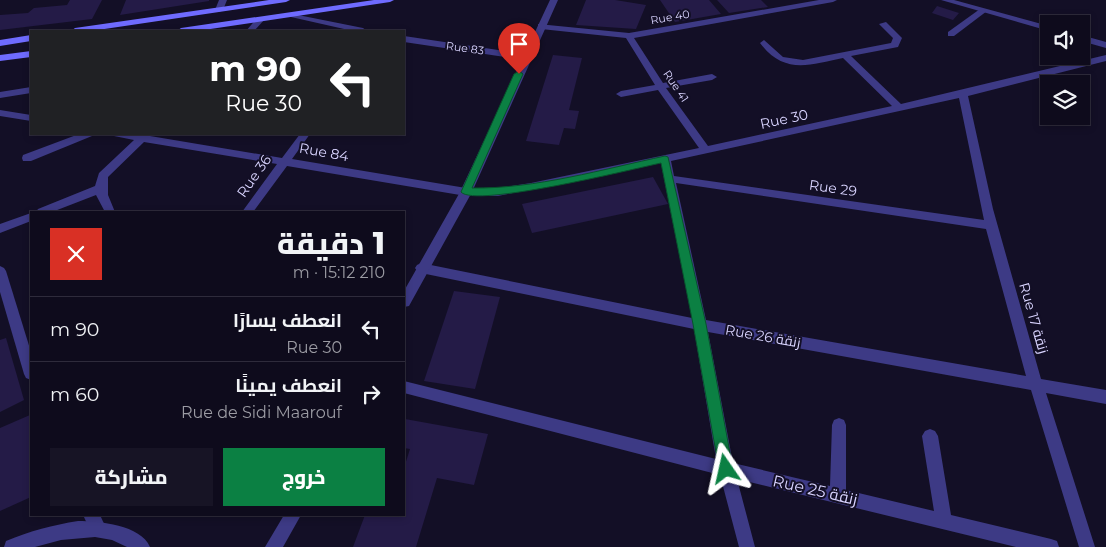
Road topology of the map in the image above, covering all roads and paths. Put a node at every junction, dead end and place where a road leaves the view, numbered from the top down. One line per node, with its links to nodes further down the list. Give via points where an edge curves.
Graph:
1 (223, 0): 8 (street)
2 (286, 0): 8 (main road)
3 (390, 0): 10 (main road)
4 (554, 0): 13 (street)
5 (833, 0): 20 (street, Rue 40)
6 (962, 0): 7 (street)
7 (948, 1): 9 (street)
8 (219, 10): 15 (main road)
9 (983, 11): 14 (street); 19 (street)
10 (291, 15): 11 (main road); 18 (street)
11 (261, 19): 16 (main road); 17 (street)
12 (883, 24): 28 (street, via 898,38 895,45)
13 (541, 26): 20 (street, Rue 40); 29 (street)
14 (1040, 27)
15 (82, 30)
16 (188, 30)
17 (251, 30)
18 (358, 30)
19 (951, 34)
20 (629, 36): 33 (street, Rue 41)
21 (30, 38): 24 (main road)
22 (405, 39): 29 (street, Rue 83)
23 (1090, 41): 26 (street)
24 (0, 43)
25 (764, 43): 28 (street, via 778,58 788,62 803,64)
26 (1106, 45)
27 (30, 54): 31 (main road)
28 (846, 56): 38 (street)
29 (526, 57): 51 (street)
30 (1106, 58): 36 (street, Rue 30)
31 (2, 60)
32 (712, 77): 33 (street)
33 (660, 86): 35 (street); 45 (street, Rue 41)
34 (30, 90): 37 (street)
35 (621, 94)
36 (962, 94): 38 (street, Rue 30); 56 (street, Rue 17 زنقة)
37 (0, 95)
38 (899, 108): 45 (street, Rue 30)
39 (0, 113): 40 (street)
40 (30, 118)
41 (85, 135): 46 (street)
42 (131, 135): 44 (street, Rue 84)
43 (304, 135): 48 (street, Rue 36)
44 (144, 136): 48 (street, Rue 84); 50 (street, via 103,176)
45 (705, 149): 47 (street, Rue 30)
46 (27, 158)
47 (665, 159): 49 (street); 51 (street, Rue 30, via 531,187)
48 (284, 160): 51 (street, Rue 84); 54 (street, Rue 36)
49 (671, 179): 56 (street, Rue 29); 61 (street)
50 (100, 189): 52 (street); 53 (street)
51 (466, 192): 58 (street)
52 (45, 211)
53 (109, 211)
54 (248, 211)
55 (30, 217): 57 (street)
56 (991, 225): 63 (street, Rue 17 زنقة)
57 (0, 229)
58 (421, 268): 60 (street); 61 (street, Rue 26 زنقة)
59 (0, 271): 62 (street)
60 (405, 300)
61 (700, 324): 63 (street, Rue 26 زنقة); 68 (street)
62 (29, 356)
63 (1036, 384): 65 (street, Rue 26 زنقة); 79 (street, Rue 17 زنقة)
64 (405, 387): 68 (street, Rue 25 زنقة)
65 (1106, 398)
66 (839, 425): 69 (street)
67 (930, 436): 72 (street)
68 (726, 469): 69 (street, Rue 25 زنقة); 77 (street)
69 (838, 495): 72 (street, Rue 25 زنقة)
70 (291, 516): 76 (street)
71 (95, 522): 74 (street, via 38,536); 75 (street)
72 (944, 522): 73 (street, Rue 25 زنقة)
73 (1019, 544): 78 (street, Rue 25 زنقة)
74 (12, 547)
75 (142, 547)
76 (273, 547)
77 (747, 547)
78 (1051, 547)
79 (1087, 547)

